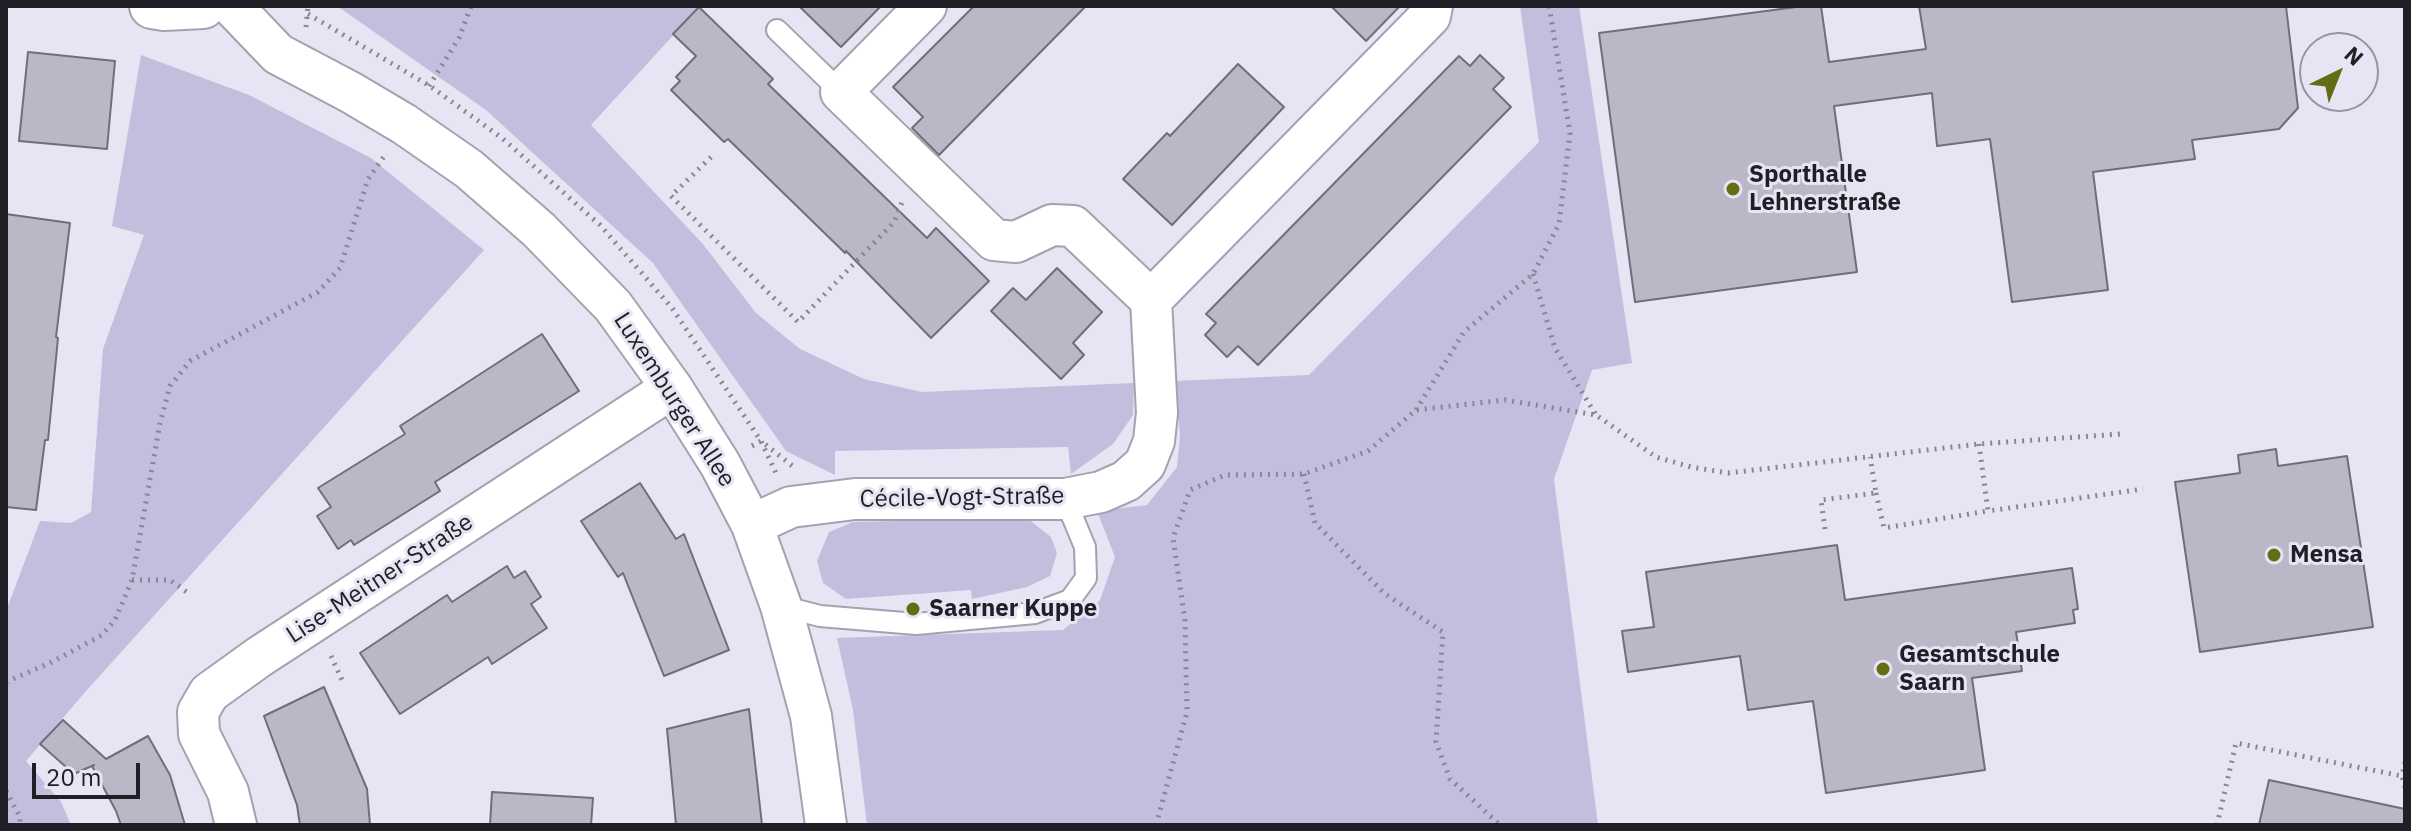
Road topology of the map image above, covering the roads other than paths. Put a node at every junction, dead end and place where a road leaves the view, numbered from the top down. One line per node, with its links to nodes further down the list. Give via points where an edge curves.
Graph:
1 (152, 6): 2 (street)
2 (203, 6)
3 (232, 6): 9 (street, Luxemburger Allee, via 278,54 404,124 469,169 539,230 613,306)
4 (926, 6): 7 (street)
5 (1432, 6): 8 (street, via 1430,16)
6 (777, 30): 7 (lane)
7 (841, 92): 8 (street, via 994,240 1016,242 1052,225 1073,226)
8 (1151, 300): 10 (street, Cécile-Vogt-Straße, via 1157,413 1145,464 1126,481 1101,492)
9 (672, 388): 11 (street, Luxemburger Allee); 13 (street, Lise-Meitner-Straße, via 209,693 198,712 199,734 228,792)
10 (1065, 499): 11 (street, Cécile-Vogt-Straße, via 855,499 791,507); 12 (lane, via 1085,547 1086,578 1070,600 1035,613 916,624 832,617)
11 (752, 525): 12 (street, Luxemburger Allee)
12 (781, 606): 14 (street, Luxemburger Allee, via 811,716)
13 (236, 825)
14 (826, 825)

